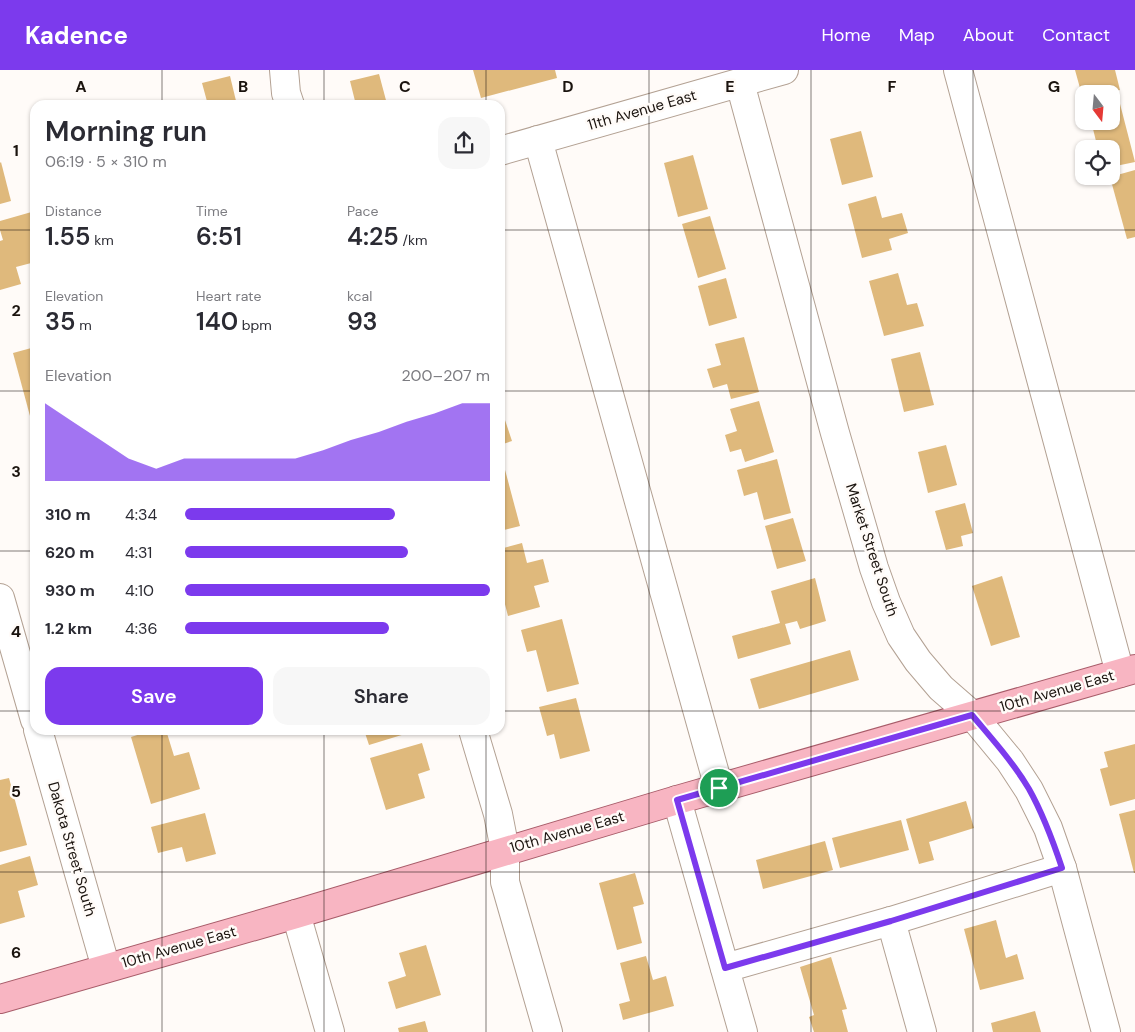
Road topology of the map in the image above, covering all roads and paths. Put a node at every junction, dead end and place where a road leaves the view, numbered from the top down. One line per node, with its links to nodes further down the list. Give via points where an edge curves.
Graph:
1 (284, 70): 5 (street)
2 (784, 70): 4 (street, 11th Avenue East)
3 (958, 70): 9 (street)
4 (740, 82): 6 (street, 11th Avenue East); 11 (street, Market Street South, via 835,433 886,602 901,636 918,661 941,688)
5 (288, 100)
6 (538, 140): 7 (street, 11th Avenue East); 14 (street)
7 (505, 149)
8 (0, 598): 10 (street)
9 (1127, 671): 11 (main road, 10th Avenue East)
10 (30, 703)
11 (972, 715): 14 (main road, 10th Avenue East); 17 (street, Market Street South, via 1029,790 1048,828)
12 (39, 735): 20 (street, Dakota Street South)
13 (475, 735): 16 (street)
14 (719, 788): 15 (main road, 10th Avenue East)
15 (677, 800): 16 (main road, 10th Avenue East); 21 (street)
16 (505, 850): 18 (main road, 10th Avenue East); 24 (street, via 505,882)
17 (1062, 868): 19 (street); 27 (street, Market Street South)
18 (296, 914): 20 (main road, 10th Avenue East); 23 (street)
19 (891, 921): 21 (street); 26 (street)
20 (106, 968): 22 (main road, 10th Avenue East)
21 (725, 968): 25 (street)
22 (0, 999)
23 (330, 1032)
24 (548, 1032)
25 (743, 1032)
26 (922, 1032)
27 (1106, 1032)

